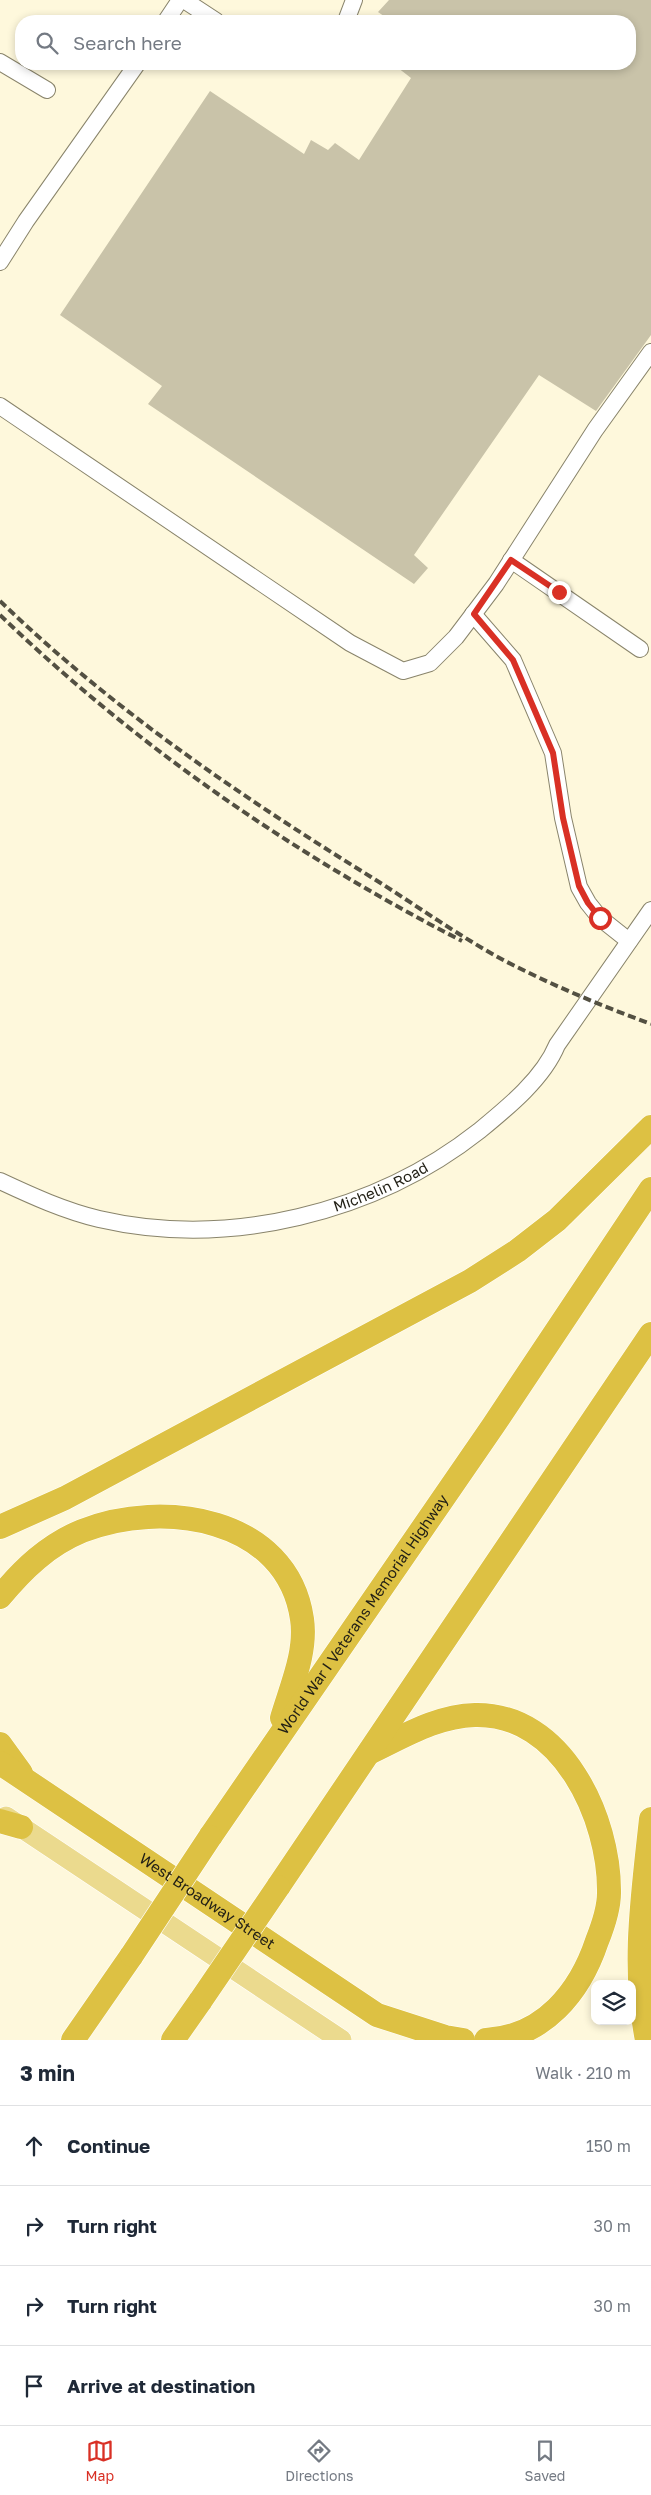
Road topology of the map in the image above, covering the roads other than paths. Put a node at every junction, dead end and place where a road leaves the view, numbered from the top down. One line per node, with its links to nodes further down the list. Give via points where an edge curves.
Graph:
1 (180, 0): 4 (street)
2 (184, 0): 5 (street)
3 (354, 0): 6 (street)
4 (170, 15)
5 (207, 15)
6 (348, 15)
7 (0, 62): 9 (street)
8 (133, 70): 10 (street)
9 (47, 90)
10 (0, 262)
11 (651, 352): 13 (street, via 595,430)
12 (0, 406): 14 (street, via 350,643 403,671 430,663)
13 (511, 560): 14 (street); 15 (street)
14 (474, 614): 17 (street, via 513,660 553,753 563,818 579,886 600,918)
15 (640, 648)
16 (651, 910): 17 (street, Michelin Road)
17 (629, 941): 19 (street, Michelin Road, via 557,1045 552,1058 491,1121 460,1146 413,1174 334,1208 263,1224 169,1228 99,1219)
18 (651, 1127): 22 (highway, via 558,1220 470,1281 64,1498)
19 (0, 1181)
20 (651, 1189): 24 (highway, World War I Veterans Memorial Highway, via 493,1426)
21 (651, 1334): 26 (highway)
22 (0, 1527)
23 (0, 1596): 24 (highway, via 32,1562 56,1545 81,1531 108,1523 167,1516 196,1519 240,1534 276,1561 293,1588 302,1621 303,1644)
24 (276, 1739): 33 (highway, World War I Veterans Memorial Highway, bridge)
25 (0, 1744): 28 (highway)
26 (367, 1754): 34 (highway, bridge); 38 (highway, via 446,1718 493,1717 523,1727 552,1747 575,1775 592,1808 604,1841 609,1895 603,1926 591,1958 570,1994 553,2013 521,2033)
27 (0, 1763): 28 (highway, West Broadway Street)
28 (26, 1780): 32 (highway, West Broadway Street)
29 (0, 1813): 31 (main road)
30 (651, 1819): 39 (highway, via 638,1953)
31 (10, 1824): 35 (main road)
32 (377, 2015): 36 (main road, West Broadway Street); 37 (highway)
33 (74, 2040)
34 (173, 2040)
35 (341, 2040)
36 (414, 2040)
37 (463, 2040)
38 (486, 2040)
39 (647, 2040)

